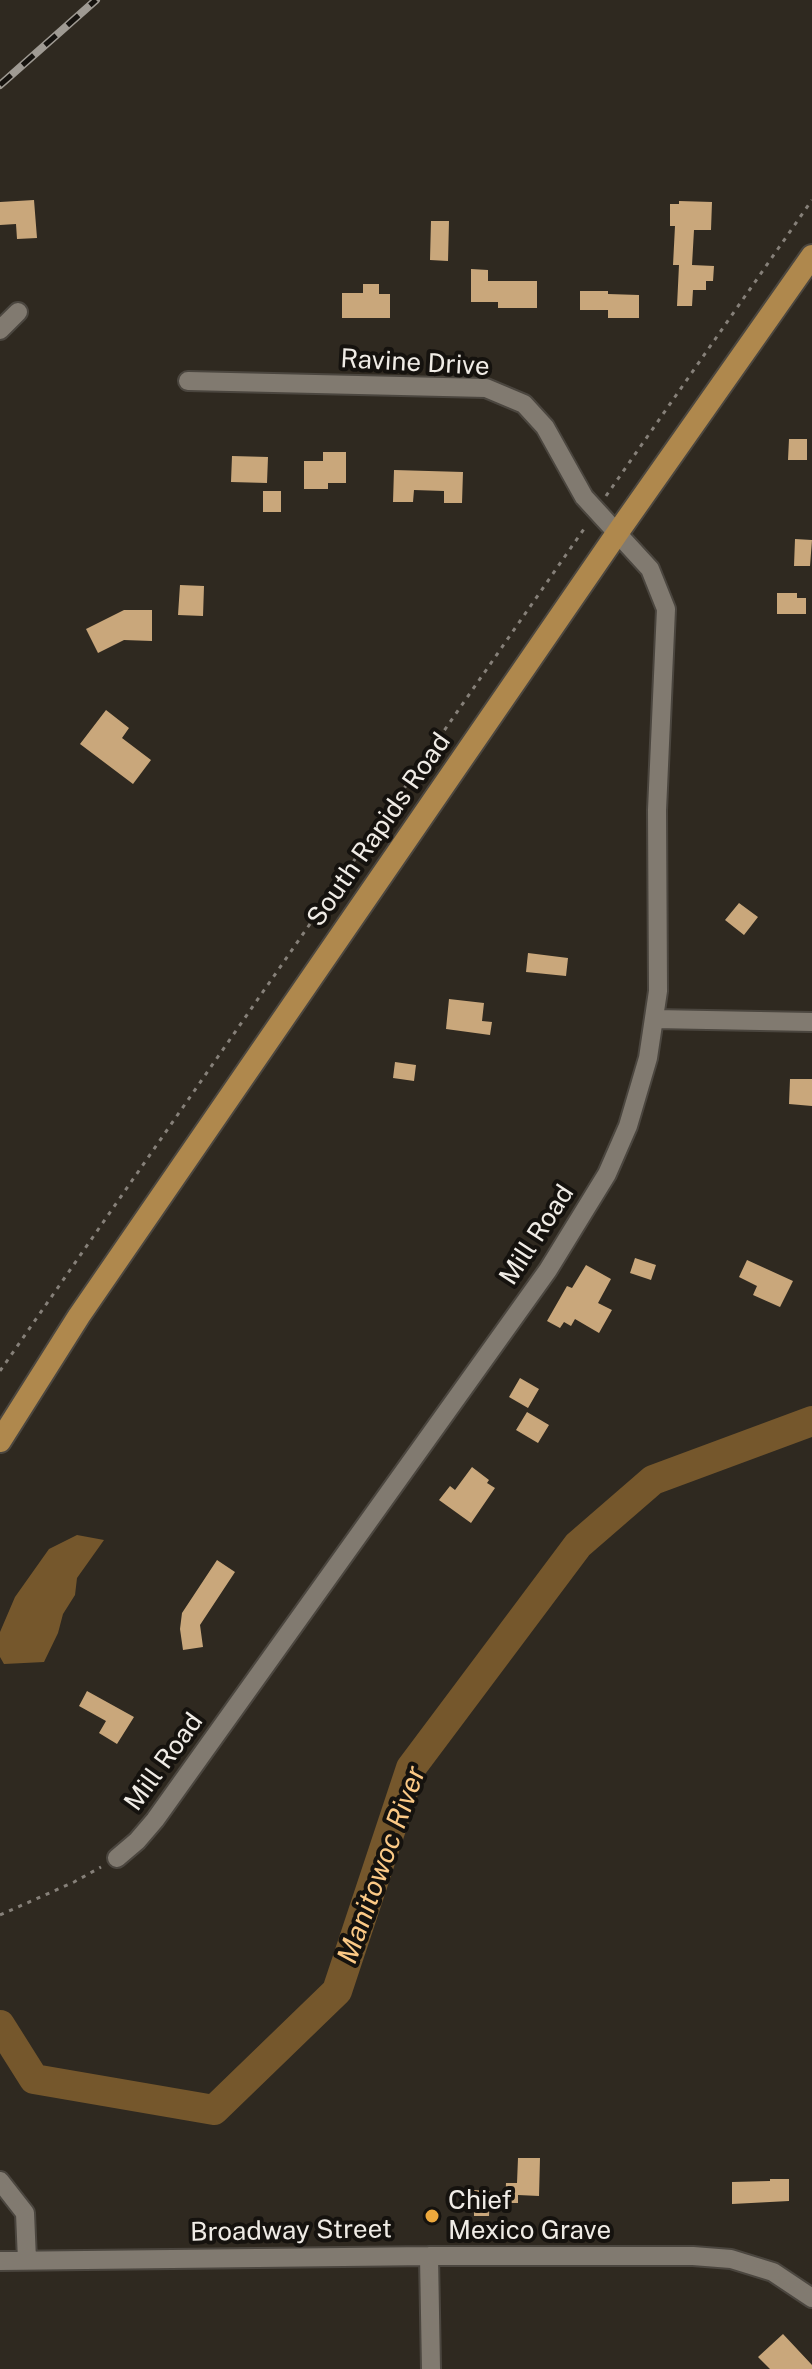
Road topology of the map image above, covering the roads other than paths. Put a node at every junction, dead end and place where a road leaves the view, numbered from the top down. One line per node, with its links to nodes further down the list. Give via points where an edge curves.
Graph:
1 (808, 271): 5 (main road, South Rapids Road)
2 (18, 312): 3 (street)
3 (0, 330)
4 (188, 381): 5 (street, Ravine Drive, via 486,388 524,404 545,427 584,497)
5 (618, 532): 6 (street, Mill Road, via 650,569 666,609); 8 (main road, South Rapids Road, via 79,1316)
6 (655, 1019): 7 (street); 9 (street, Mill Road, via 628,1126 607,1174 548,1270 155,1820)
7 (812, 1022)
8 (0, 1441)
9 (117, 1858)
10 (0, 2181): 12 (street, via 25,2213)
11 (429, 2256): 12 (street, Broadway Street); 14 (street, Broadway Street, via 731,2259 773,2272); 15 (street)
12 (27, 2260): 13 (street, Broadway Street)
13 (0, 2261)
14 (812, 2298)
15 (431, 2369)

